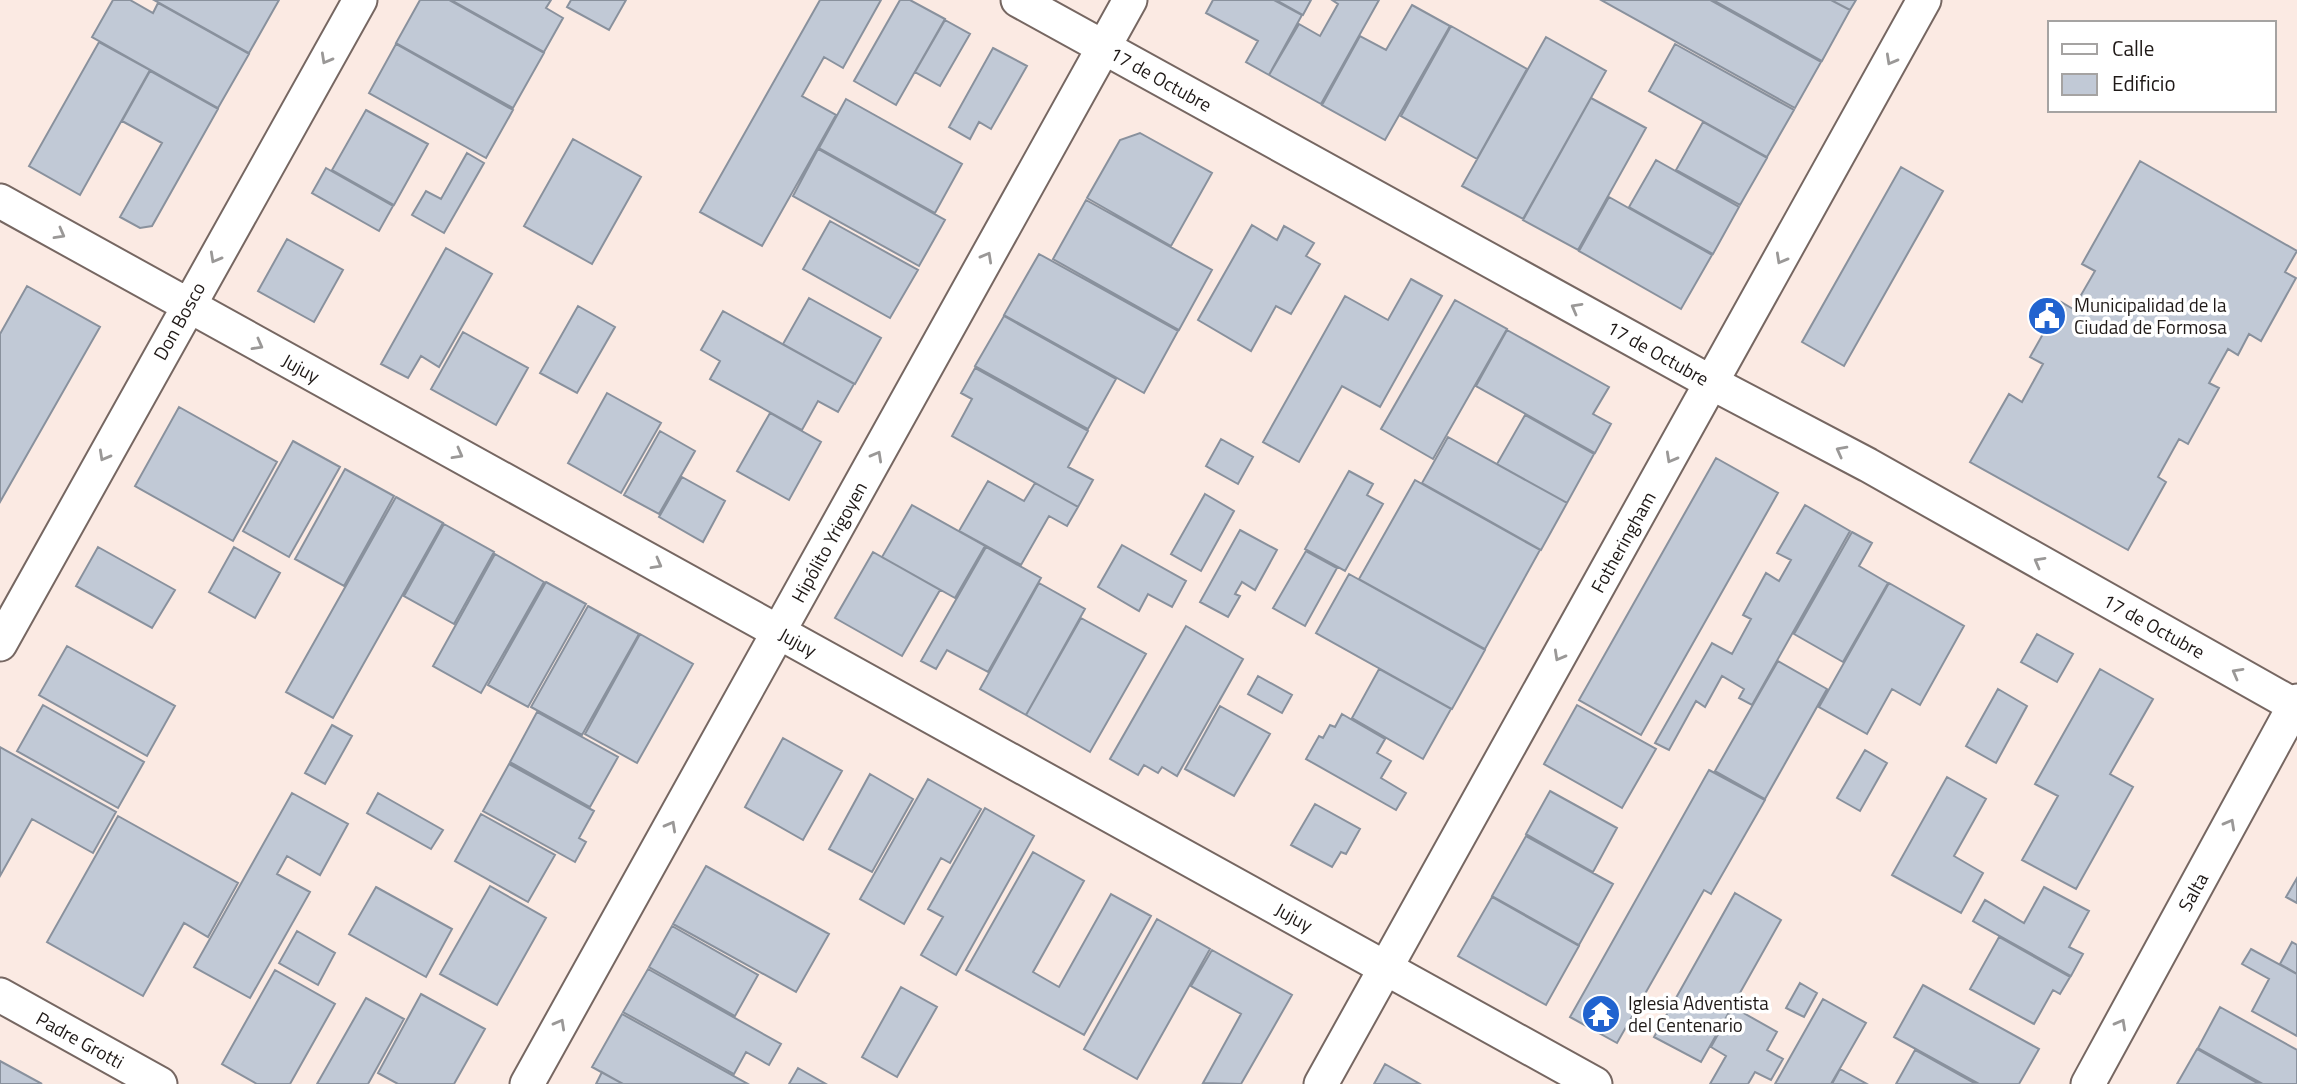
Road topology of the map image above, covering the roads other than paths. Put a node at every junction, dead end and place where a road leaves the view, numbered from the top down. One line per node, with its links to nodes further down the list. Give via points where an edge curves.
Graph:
1 (360, 0): 7 (street, Don Bosco, one-way to 7)
2 (1018, 0): 5 (street, 17 de Octubre)
3 (1130, 0): 5 (street, Hipólito Yrigoyen)
4 (1924, 0): 8 (street, Fotheringham, one-way to 8)
5 (1104, 48): 8 (street, 17 de Octubre, one-way to 5); 9 (street, Hipólito Yrigoyen, one-way to 5)
6 (0, 201): 7 (street, Jujuy, one-way to 7)
7 (188, 306): 9 (street, Jujuy, one-way to 9); 10 (street, Don Bosco, one-way to 10)
8 (1712, 383): 11 (street, 17 de Octubre, one-way to 8); 12 (street, Fotheringham, one-way to 12)
9 (779, 631): 12 (street, Jujuy); 15 (street, Hipólito Yrigoyen, one-way to 9)
10 (0, 644)
11 (2296, 704): 18 (street, Salta, one-way to 11)
12 (1385, 968): 16 (street, Fotheringham); 17 (street, Jujuy)
13 (0, 995): 14 (street, Padre Grotti)
14 (160, 1084)
15 (527, 1084)
16 (1321, 1084)
17 (1595, 1084)
18 (2088, 1084)

